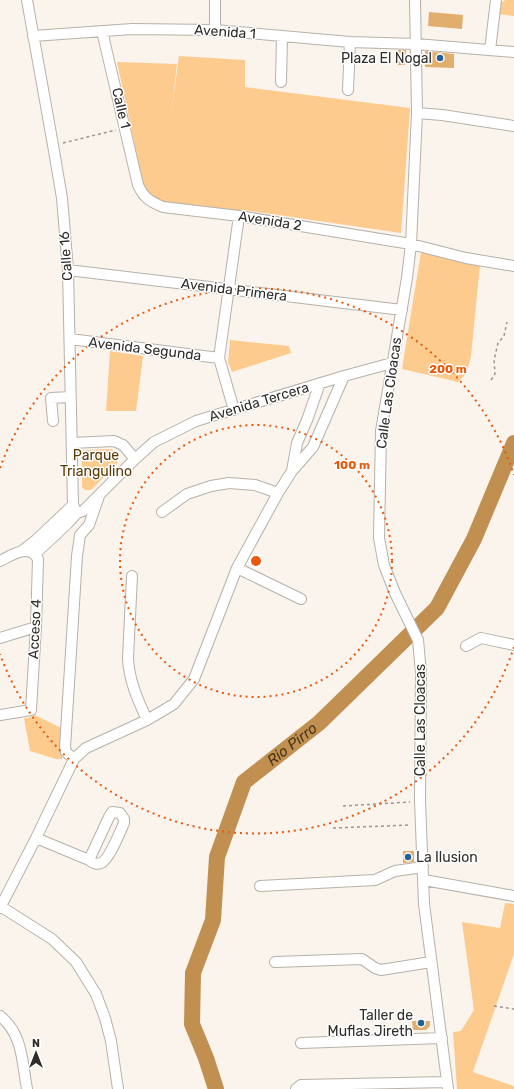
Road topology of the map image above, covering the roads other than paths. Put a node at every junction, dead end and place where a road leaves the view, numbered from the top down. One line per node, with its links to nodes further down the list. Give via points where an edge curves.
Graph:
1 (27, 0): 7 (street, Calle 16)
2 (215, 0): 5 (street)
3 (415, 0): 10 (street, Calle Las Cloacas)
4 (496, 0): 11 (street)
5 (215, 30): 6 (street, Avenida 1); 8 (street, Avenida 1)
6 (102, 31): 7 (street, Avenida 1); 17 (street, Calle 1)
7 (33, 36): 21 (street, Calle 16, via 62,198)
8 (282, 36): 9 (street, Avenida 1); 13 (street)
9 (350, 42): 10 (street, Avenida 1); 14 (street)
10 (416, 44): 11 (street, Avenida 1); 15 (street, Calle Las Cloacas)
11 (490, 50): 12 (street, Avenida 1)
12 (514, 52)
13 (281, 82)
14 (348, 90)
15 (417, 113): 16 (street); 19 (street, Calle Las Cloacas)
16 (514, 126)
17 (138, 185): 18 (street, Avenida 2, via 142,194 162,207)
18 (239, 216): 19 (street, Avenida 2); 22 (street)
19 (411, 244): 20 (street, Avenida 2, via 466,258); 23 (street, Calle Las Cloacas)
20 (514, 266)
21 (68, 270): 22 (street, Avenida Primera); 24 (street, Calle 16)
22 (230, 290): 23 (street, Avenida Primera); 25 (street)
23 (402, 310): 26 (street, Calle Las Cloacas)
24 (70, 339): 25 (street, Avenida Segunda); 29 (street, Calle 16)
25 (219, 358): 30 (street)
26 (392, 363): 27 (street, Avenida Tercera); 54 (street, Calle Las Cloacas, via 381,431 379,538 384,565 395,594 418,640 421,673 420,801)
27 (344, 376): 28 (street, Avenida Tercera); 34 (street, via 313,447)
28 (320, 383): 30 (street, Avenida Tercera); 34 (street, via 297,443)
29 (70, 396): 31 (street, via 51,398); 32 (street, Calle 16)
30 (234, 410): 33 (street, Avenida Tercera, via 196,421 154,442)
31 (53, 421)
32 (72, 443): 33 (street, via 114,442 123,445); 37 (street, Calle 16)
33 (135, 459): 35 (street, Avenida Tercera)
34 (292, 471): 36 (street)
35 (100, 493): 37 (street, Avenida Tercera, via 83,511); 39 (street, via 89,525)
36 (278, 493): 38 (street, via 255,485 229,483 186,494); 42 (street)
37 (75, 509): 39 (street, Calle 16, via 76,525); 40 (street, Avenida Tercera, via 36,540)
38 (162, 512)
39 (80, 535): 51 (street, via 65,747 66,752)
40 (29, 552): 41 (street, Avenida Tercera); 45 (street, Acceso 4, via 38,559)
41 (0, 561)
42 (237, 568): 44 (street); 50 (street, via 194,679 174,704)
43 (132, 576): 50 (street, via 129,671)
44 (301, 599)
45 (36, 627): 46 (street); 49 (street, Acceso 4, via 31,710)
46 (0, 638)
47 (514, 645): 48 (street, via 481,638)
48 (466, 646)
49 (0, 715)
50 (148, 720): 51 (street, via 86,748)
51 (74, 759): 52 (street)
52 (36, 838): 53 (street); 58 (street)
53 (89, 860): 53 (street, via 100,864 106,859 124,823 120,813 112,812)
54 (423, 867): 55 (street, Calle Las Cloacas); 56 (street, via 395,871 375,880)
55 (424, 880): 57 (street); 60 (street, Calle Las Cloacas, via 424,904)
56 (260, 886)
57 (514, 896)
58 (0, 907): 66 (street, via 52,939 76,962 96,994 105,1018)
59 (275, 962): 60 (street, via 362,959 381,970)
60 (431, 962): 62 (street, Calle Las Cloacas)
61 (0, 1016): 65 (street, via 14,1030 19,1042)
62 (442, 1038): 63 (street); 64 (street, Calle Las Cloacas)
63 (301, 1043)
64 (448, 1086): 67 (street, via 301,1085)
65 (27, 1089)
66 (118, 1089)
67 (296, 1089)

